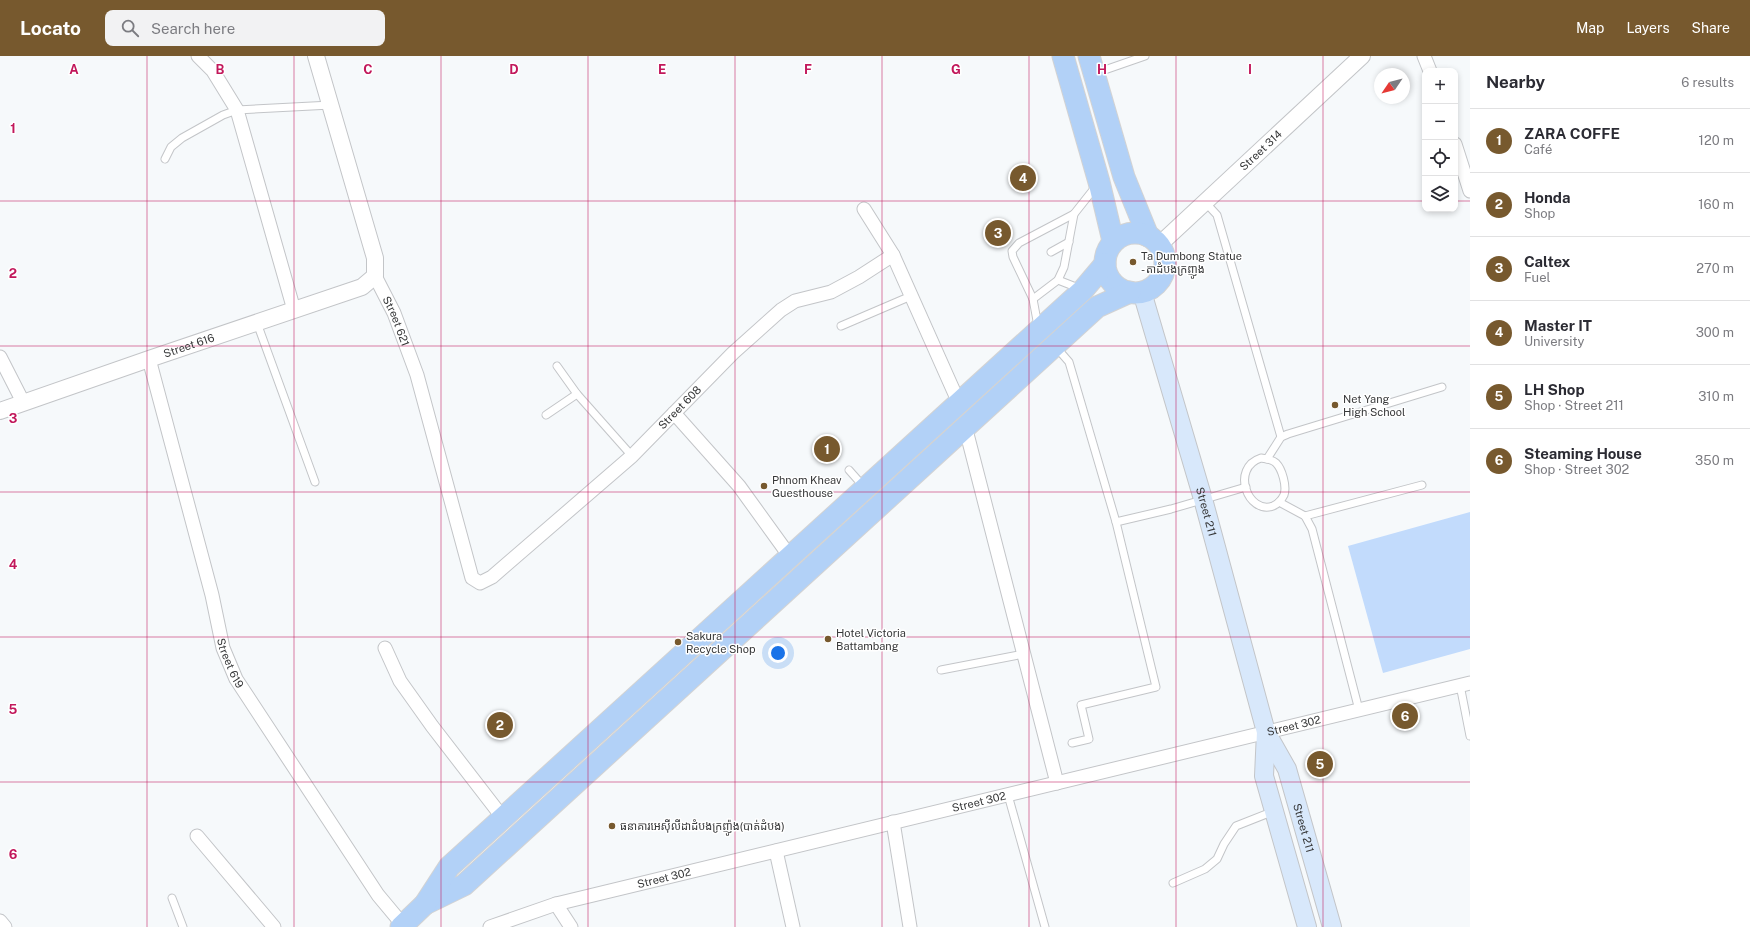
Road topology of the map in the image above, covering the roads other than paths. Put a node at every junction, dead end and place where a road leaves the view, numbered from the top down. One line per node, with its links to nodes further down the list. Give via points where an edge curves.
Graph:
1 (198, 56): 10 (street, via 214,71)
2 (316, 56): 9 (street, Street 621)
3 (1063, 56): 13 (main road)
4 (1145, 56): 7 (lane)
5 (1362, 56): 15 (street, Street 314)
6 (1424, 56): 8 (street)
7 (1092, 65): 18 (main road, via 1124,177)
8 (1429, 68)
9 (331, 105): 10 (lane); 24 (street, Street 621, via 375,258)
10 (236, 110): 12 (lane, via 182,138 171,147); 30 (street)
11 (1458, 153): 14 (street)
12 (165, 160)
13 (1099, 182): 17 (lane); 19 (main road)
14 (1470, 191)
15 (1205, 202): 18 (street, Street 314); 46 (lane, via 1217,215)
16 (864, 209): 22 (street)
17 (1074, 214): 20 (lane); 29 (lane, via 1019,243 1012,250)
18 (1153, 240): 19 (main road, via 1142,233 1126,234); 27 (main road, via 1165,260 1161,276 1150,288)
19 (1113, 241): 23 (main road, via 1105,256)
20 (1069, 242): 21 (lane); 25 (lane, via 1064,267)
21 (1051, 252)
22 (893, 255): 28 (street); 43 (street, Street 608, via 838,288 795,301 781,310 733,353)
23 (1105, 264): 26 (main road); 27 (main road, via 1110,280 1122,290)
24 (375, 276): 30 (street, Street 616, via 362,288); 59 (street, Street 621, via 394,313 416,375 472,578)
25 (1058, 280): 26 (lane); 29 (lane)
26 (1083, 290): 33 (main road)
27 (1136, 292): 34 (main road, via 1097,307); 54 (main road, Street 211)
28 (911, 296): 32 (lane); 41 (street)
29 (1033, 299): 33 (lane)
30 (294, 310): 31 (street, Street 616)
31 (257, 323): 36 (street, Street 616); 50 (lane)
32 (842, 326)
33 (1039, 330): 41 (main road)
34 (1054, 345): 45 (main road); 57 (lane, via 1069,362)
35 (0, 357): 40 (street)
36 (149, 359): 40 (street, Street 616); 80 (street, Street 619, via 212,595 222,648 236,679 378,895)
37 (557, 366): 39 (lane)
38 (1442, 387): 46 (lane)
39 (577, 394): 44 (lane); 47 (lane)
40 (23, 402): 42 (street, Street 616)
41 (959, 403): 53 (main road)
42 (0, 411)
43 (674, 413): 47 (street, Street 608); 58 (street, via 739,486)
44 (546, 415)
45 (965, 426): 61 (street); 77 (main road, via 464,885)
46 (1281, 437): 48 (lane)
47 (632, 456): 59 (street, Street 608, via 492,577)
48 (1267, 459): 52 (lane, via 1261,458 1250,464 1244,475); 55 (lane, via 1275,462 1283,478 1284,494)
49 (849, 470): 53 (lane)
50 (315, 482)
51 (1422, 485): 56 (lane)
52 (1246, 487): 54 (lane); 55 (lane, via 1251,499 1262,506 1268,507)
53 (866, 489): 58 (main road)
54 (1203, 499): 57 (lane); 65 (main road, Street 211)
55 (1279, 502): 56 (lane)
56 (1305, 516): 64 (lane, via 1312,529)
57 (1116, 522): 67 (lane, via 1156,687 1081,705 1089,738)
58 (791, 558): 71 (main road)
59 (480, 583)
60 (385, 648): 71 (street, via 400,681)
61 (1024, 654): 62 (lane); 68 (street)
62 (941, 670)
63 (1465, 684): 64 (street, Street 302); 66 (lane)
64 (1359, 710): 65 (street, Street 302)
65 (1266, 732): 68 (street, Street 302); 70 (main road, Street 211, via 1264,776); 90 (main road, Street 211, via 1287,768)
66 (1470, 736)
67 (1072, 743)
68 (1057, 783): 69 (street, Street 302)
69 (1008, 795): 72 (street, Street 302); 88 (lane)
70 (1274, 811): 75 (lane, via 1236,826 1216,859 1205,870); 89 (main road, Street 211)
71 (503, 818): 77 (main road, via 449,867)
72 (893, 822): 74 (street, Street 302); 87 (street)
73 (197, 836): 83 (street)
74 (776, 851): 78 (street, Street 302); 86 (street)
75 (1172, 883)
76 (172, 898): 82 (lane)
77 (426, 904): 80 (main road)
78 (556, 904): 84 (street, Street 302); 85 (street)
79 (0, 921): 81 (street)
80 (402, 926)
81 (5, 927)
82 (182, 927)
83 (274, 927)
84 (490, 927)
85 (571, 927)
86 (793, 927)
87 (910, 927)
88 (1045, 927)
89 (1307, 927)
90 (1332, 927)

